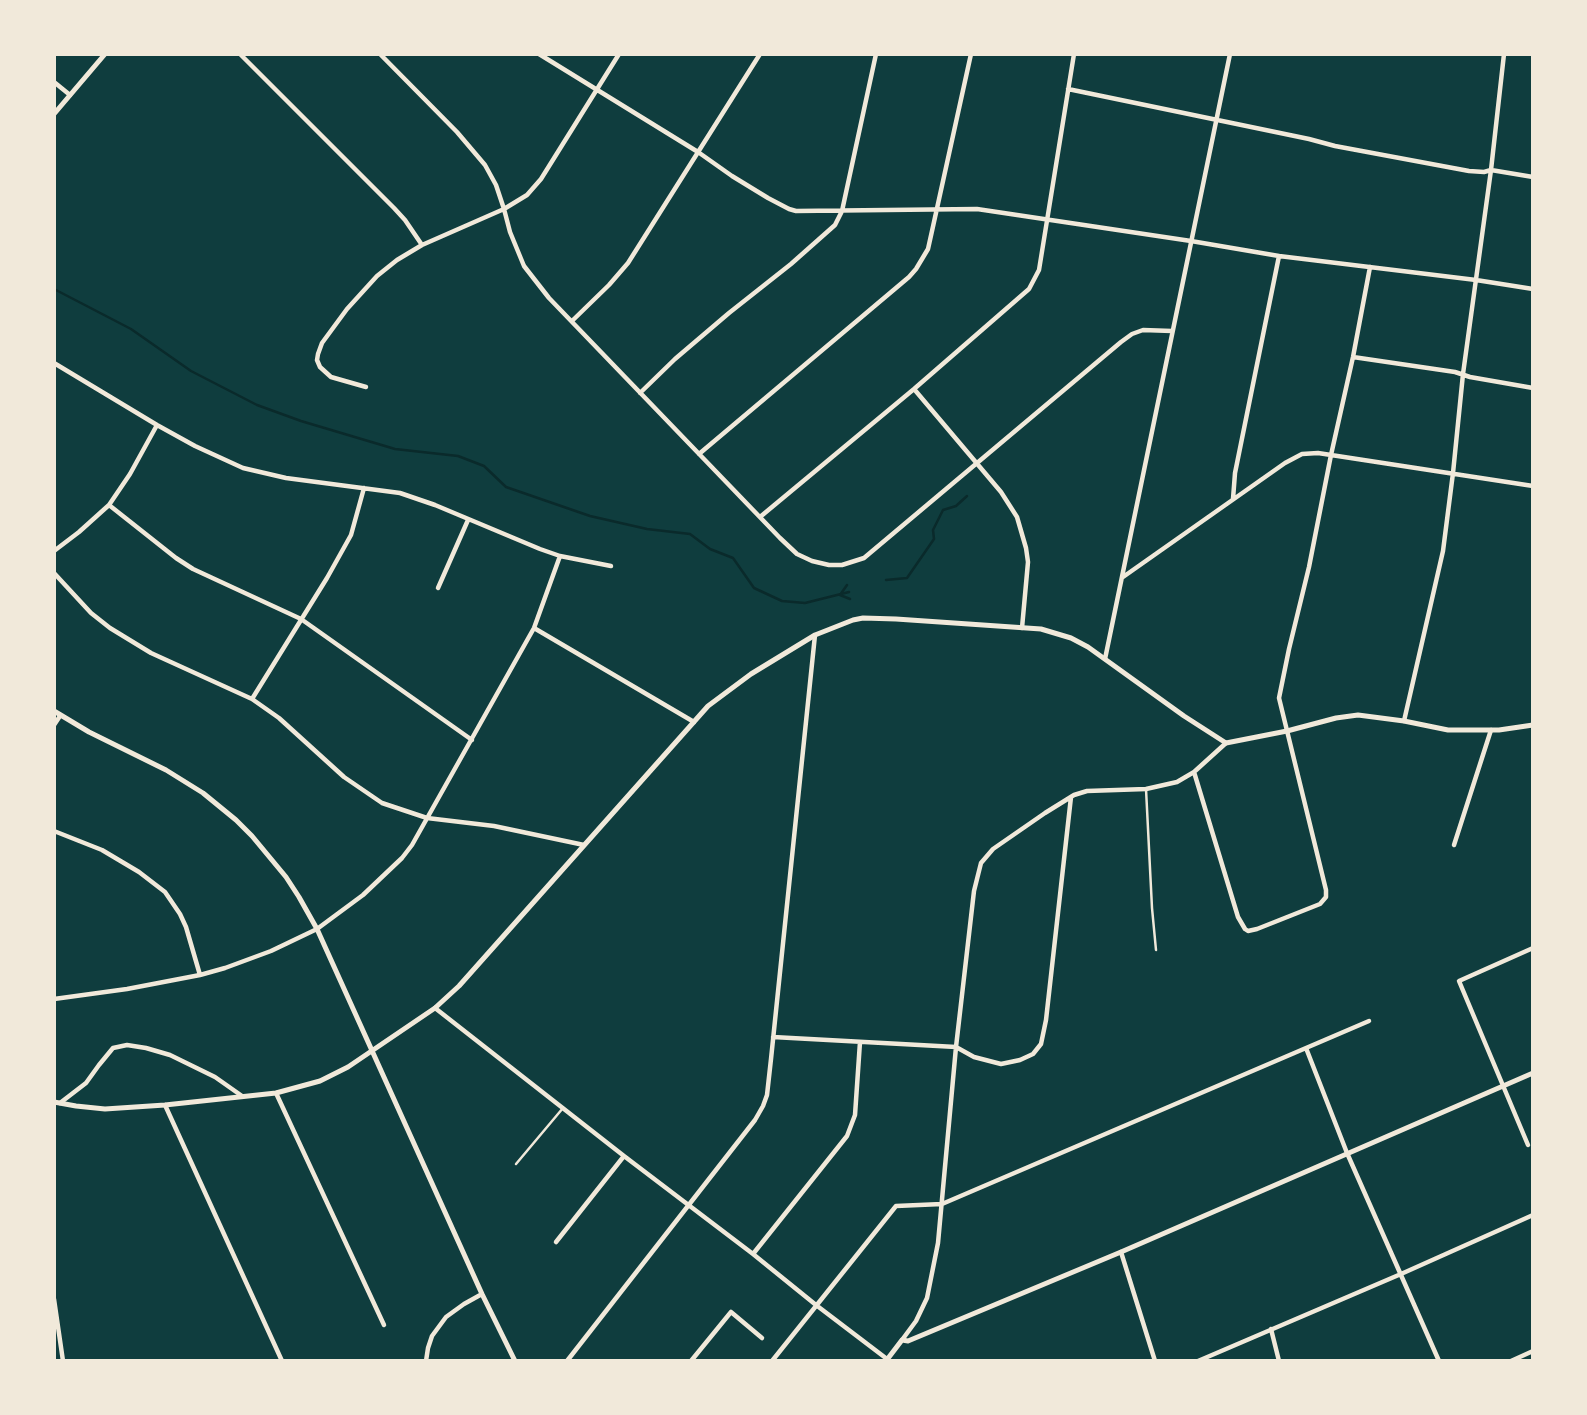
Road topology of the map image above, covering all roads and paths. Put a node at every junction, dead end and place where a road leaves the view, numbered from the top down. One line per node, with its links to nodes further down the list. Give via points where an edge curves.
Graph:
1 (104, 54): 15 (street)
2 (240, 54): 26 (street, via 394,208)
3 (380, 54): 21 (street, via 473,150 496,185)
4 (539, 54): 13 (street)
5 (619, 54): 13 (street)
6 (760, 54): 18 (street)
7 (876, 54): 23 (street)
8 (971, 54): 22 (street)
9 (1074, 54): 14 (street)
10 (1230, 54): 17 (street)
11 (1504, 54): 19 (street)
12 (54, 82): 15 (street)
13 (597, 89): 18 (street); 21 (street, via 541,179)
14 (1068, 89): 17 (street); 24 (street)
15 (70, 95): 16 (street)
16 (54, 114)
17 (1217, 120): 19 (street, via 1450,168); 25 (street)
18 (698, 152): 23 (street, via 789,209); 31 (street, via 628,263)
19 (1491, 170): 20 (street); 29 (street)
20 (1533, 177)
21 (505, 209): 26 (street); 31 (street, via 524,266)
22 (937, 209): 23 (street); 24 (street, via 977,209); 41 (street, via 928,249 909,277)
23 (842, 211): 39 (street, via 827,233)
24 (1048, 219): 25 (street); 38 (street, via 1039,270 1029,289)
25 (1191, 241): 27 (street); 32 (street)
26 (422, 245): 36 (street, via 377,276 322,343 317,360 324,372)
27 (1279, 256): 28 (street); 47 (street)
28 (1370, 267): 29 (street); 33 (street)
29 (1476, 280): 30 (street); 35 (street)
30 (1533, 289)
31 (572, 321): 39 (street)
32 (1172, 331): 43 (street, via 1132,334); 55 (street)
33 (1353, 357): 35 (street); 42 (street)
34 (54, 363): 40 (street)
35 (1464, 374): 37 (street); 44 (street)
36 (366, 387)
37 (1533, 388)
38 (914, 389): 43 (street); 49 (street)
39 (640, 393): 41 (street)
40 (157, 425): 46 (street, via 243,468); 48 (street)
41 (699, 454): 49 (street)
42 (1331, 455): 44 (street); 47 (street, via 1296,456); 70 (street, via 1280,688)
43 (976, 463): 49 (street, via 868,555 842,565 797,554); 59 (street, via 1009,503 1024,539 1028,562)
44 (1453, 473): 45 (street); 65 (street, via 1443,551)
45 (1533, 486)
46 (364, 488): 50 (street, via 400,493); 57 (street, via 351,535)
47 (1233, 500): 55 (street)
48 (109, 505): 51 (street); 57 (street, via 193,569)
49 (760, 517)
50 (468, 520): 52 (street); 56 (street)
51 (54, 551)
52 (560, 556): 53 (street); 58 (street)
53 (611, 566)
54 (54, 573): 62 (street, via 123,637)
55 (1122, 578): 61 (street)
56 (438, 588)
57 (301, 619): 62 (street); 71 (street)
58 (534, 628): 66 (street); 71 (street)
59 (1021, 628): 60 (street, via 863,618); 61 (street, via 1071,638)
60 (815, 635): 66 (street, via 727,691); 87 (street)
61 (1105, 659): 72 (street)
62 (252, 699): 76 (street, via 362,790 382,803)
63 (54, 711): 64 (street)
64 (61, 716): 67 (street); 80 (street, via 185,781 218,805 271,858)
65 (1404, 721): 69 (street, via 1448,730); 70 (street, via 1358,715)
66 (694, 722): 78 (street)
67 (54, 725)
68 (1533, 725): 69 (street)
69 (1491, 730): 79 (street)
70 (1287, 731): 72 (street); 73 (street, via 1326,890 1320,904 1251,931 1245,929)
71 (472, 740): 76 (street)
72 (1226, 743): 73 (street)
73 (1194, 772): 74 (street, via 1177,782)
74 (1146, 789): 75 (street, via 1087,791); 82 (lane)
75 (1070, 797): 89 (street, via 993,849 981,863); 89 (street, via 1041,1044 1028,1056 1001,1064)
76 (427, 818): 78 (street); 80 (street, via 388,873)
77 (54, 831): 83 (street, via 114,856 165,892 186,927)
78 (585, 845): 85 (street, via 472,974)
79 (1454, 845)
80 (317, 929): 83 (street); 91 (street)
81 (1533, 947): 93 (street, via 1459,981)
82 (1156, 950)
83 (200, 975): 84 (street)
84 (54, 999)
85 (435, 1008): 91 (street); 98 (street)
86 (1369, 1021): 90 (street)
87 (773, 1037): 88 (street); 104 (street, via 763,1106)
88 (860, 1042): 89 (street); 108 (street, via 855,1115 847,1136)
89 (957, 1047): 103 (street)
90 (1306, 1048): 100 (street); 103 (street)
91 (373, 1051): 94 (street, via 320,1081); 110 (street)
92 (1533, 1073): 93 (street)
93 (1504, 1086): 99 (street); 100 (street)
94 (276, 1093): 95 (street); 113 (street)
95 (243, 1096): 96 (street, via 170,1055 127,1045 113,1048 86,1083); 97 (street)
96 (57, 1103): 97 (street, via 105,1109)
97 (165, 1105): 120 (street)
98 (563, 1108): 101 (street); 102 (lane)
99 (1528, 1145)
100 (1347, 1153): 107 (street); 109 (street)
101 (624, 1156): 104 (street); 106 (street)
102 (516, 1164)
103 (942, 1204): 112 (street, via 896,1206); 116 (street, via 927,1298)
104 (687, 1205): 108 (street); 123 (street)
105 (1533, 1215): 109 (street)
106 (556, 1242)
107 (1121, 1252): 116 (street); 126 (street)
108 (753, 1254): 112 (street)
109 (1401, 1273): 114 (street); 129 (street)
110 (482, 1294): 121 (street, via 446,1317 432,1336); 122 (street)
111 (54, 1299): 119 (street)
112 (816, 1305): 118 (street); 125 (street)
113 (384, 1325)
114 (1271, 1329): 127 (street); 128 (street)
115 (762, 1338): 124 (street, via 731,1312)
116 (902, 1340): 118 (street)
117 (1533, 1351): 130 (street)
118 (886, 1360)
119 (63, 1361)
120 (282, 1361)
121 (426, 1361)
122 (515, 1361)
123 (567, 1361)
124 (691, 1361)
125 (772, 1361)
126 (1155, 1361)
127 (1198, 1361)
128 (1279, 1361)
129 (1439, 1361)
130 (1511, 1361)

